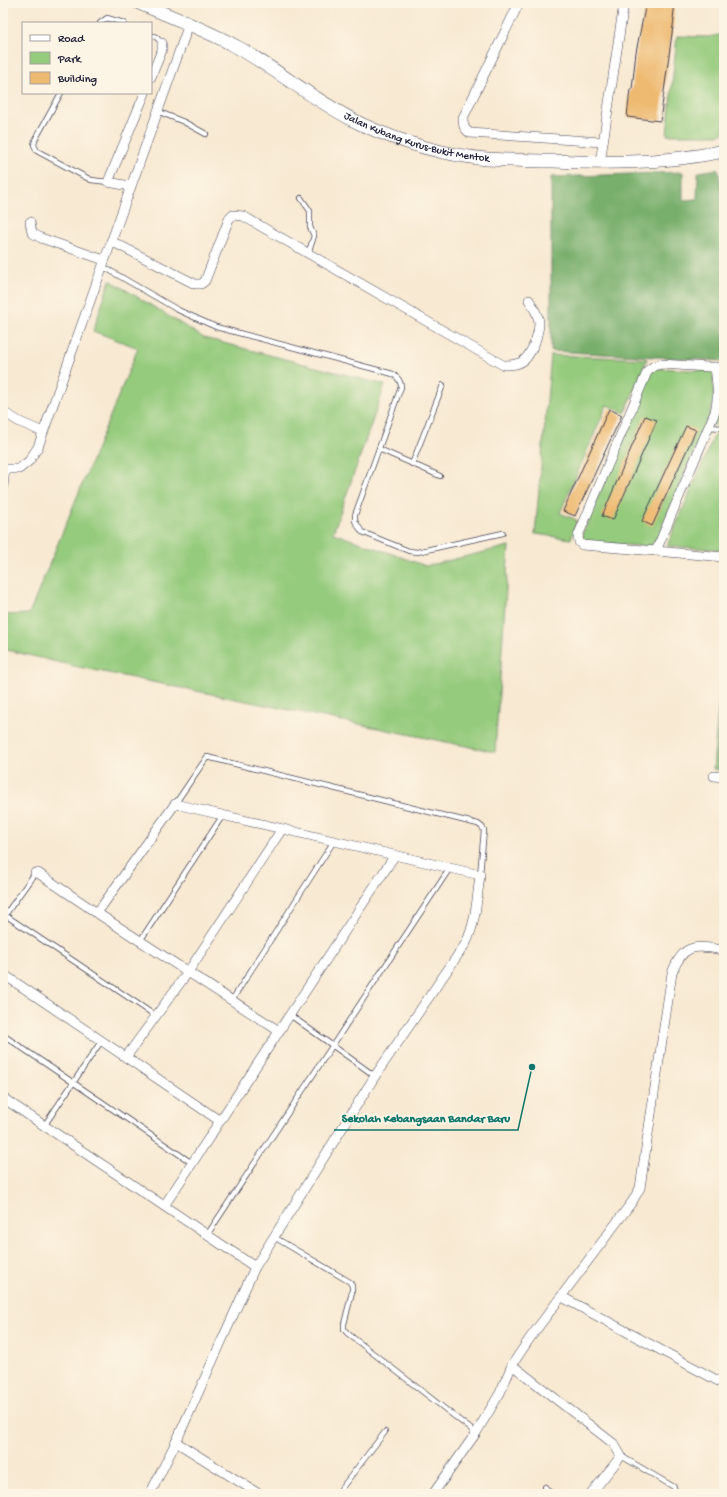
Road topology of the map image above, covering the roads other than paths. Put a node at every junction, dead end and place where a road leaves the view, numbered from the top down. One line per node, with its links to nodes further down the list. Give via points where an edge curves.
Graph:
1 (139, 3): 6 (main road, Jalan Kubang Kurus-Bukit Mentok)
2 (519, 3): 14 (street, via 463,118 465,130 470,133)
3 (624, 3): 14 (street)
4 (101, 22): 5 (lane, via 107,18)
5 (121, 22)
6 (189, 24): 12 (street); 16 (main road, Jalan Kubang Kurus-Bukit Mentok, via 239,48 338,112 361,124 414,144 487,159)
7 (152, 35): 8 (lane)
8 (162, 43): 9 (street, via 162,50)
9 (152, 75)
10 (60, 94): 18 (lane, via 34,146 91,180)
11 (145, 94): 18 (street)
12 (156, 111): 13 (lane); 19 (street)
13 (206, 134)
14 (603, 142): 16 (street)
15 (722, 152): 16 (main road, Jalan Kubang Kurus-Bukit Mentok); 17 (lane)
16 (600, 164)
17 (724, 166)
18 (108, 182): 19 (street)
19 (130, 186): 22 (street)
20 (301, 198): 23 (lane, via 310,211 310,227 314,236)
21 (30, 222): 24 (street, via 32,233)
22 (111, 241): 23 (street, via 195,284 205,281 226,226 233,215 243,216); 24 (street)
23 (308, 254): 25 (street, via 503,366 526,360 531,352 539,323)
24 (103, 263): 31 (street); 32 (lane, via 178,310 216,327 393,374 401,381 401,387)
25 (529, 300)
26 (720, 368): 29 (street, via 717,402); 38 (street, via 661,364 648,370 578,536 582,545)
27 (443, 385): 33 (lane)
28 (3, 412): 31 (street)
29 (708, 427): 30 (lane); 38 (street)
30 (724, 428)
31 (43, 432): 34 (street, via 38,447 29,461 19,469)
32 (379, 449): 33 (lane); 37 (lane, via 355,515 355,521 362,532 417,552)
33 (412, 464): 35 (lane)
34 (4, 469): 36 (street)
35 (440, 476)
36 (3, 487)
37 (503, 533)
38 (656, 551): 39 (street)
39 (724, 557)
40 (714, 776): 41 (street)
41 (724, 777)
42 (175, 804): 43 (street); 49 (lane, via 207,757 478,824 484,830); 50 (street)
43 (223, 815): 44 (street); 52 (lane)
44 (282, 829): 45 (street); 54 (street)
45 (334, 841): 46 (street); 56 (lane)
46 (395, 855): 47 (street); 57 (street)
47 (450, 868): 49 (street); 62 (lane)
48 (35, 873): 50 (street); 51 (lane)
49 (480, 875): 64 (street, via 474,920 466,942)
50 (96, 913): 52 (street)
51 (4, 917): 58 (lane)
52 (140, 941): 54 (street)
53 (724, 950): 74 (street, via 696,947 682,954 677,961 672,973 640,1188)
54 (188, 972): 56 (street); 58 (street)
55 (3, 974): 61 (street)
56 (232, 1000): 59 (street)
57 (290, 1015): 59 (street); 62 (lane)
58 (156, 1016): 63 (street)
59 (279, 1031): 67 (street)
60 (3, 1035): 65 (lane)
61 (102, 1040): 63 (street); 65 (lane)
62 (332, 1045): 64 (lane); 71 (lane)
63 (126, 1057): 67 (street)
64 (375, 1076): 72 (street)
65 (73, 1083): 68 (lane); 69 (lane)
66 (3, 1098): 68 (street)
67 (220, 1121): 69 (street)
68 (44, 1126): 70 (street)
69 (192, 1164): 70 (street)
70 (164, 1206): 71 (street)
71 (207, 1235): 73 (street)
72 (273, 1236): 73 (street); 78 (lane, via 350,1282 352,1292 344,1324 347,1333)
73 (255, 1267): 79 (street)
74 (562, 1297): 75 (street); 76 (street)
75 (512, 1366): 78 (street, via 500,1394); 80 (street, via 614,1444)
76 (724, 1384)
77 (385, 1432): 84 (lane)
78 (476, 1433): 85 (street)
79 (176, 1442): 82 (street); 83 (street)
80 (621, 1456): 87 (street); 88 (lane, via 674,1487)
81 (545, 1487): 86 (lane)
82 (150, 1494)
83 (259, 1494)
84 (337, 1494)
85 (433, 1494)
86 (551, 1494)
87 (591, 1494)
88 (675, 1494)

